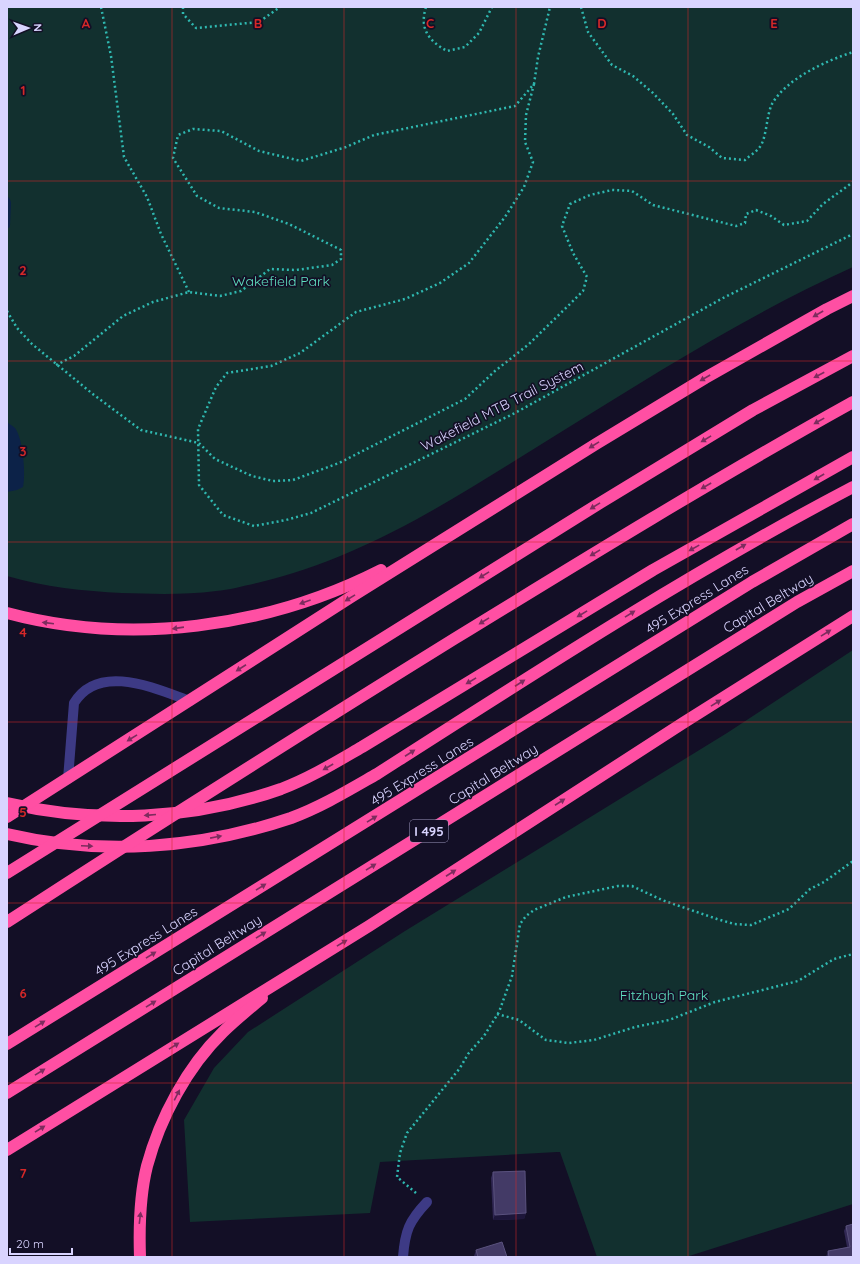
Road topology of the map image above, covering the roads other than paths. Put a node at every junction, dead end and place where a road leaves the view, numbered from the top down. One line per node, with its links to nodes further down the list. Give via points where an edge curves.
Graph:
1 (853, 296): 6 (highway, one-way to 6, via 705,378)
2 (853, 356): 16 (highway, one-way to 16, via 753,410 600,503)
3 (853, 402): 17 (highway, one-way to 17, via 724,475 570,568)
4 (853, 457): 13 (highway, one-way to 13, via 653,570 362,747 322,770 281,788 231,803 176,813 128,817 73,815)
5 (853, 486): 15 (highway, one-way to 5, via 69,845 129,848 180,844 292,817 336,797 377,774 663,593 781,524)
6 (478, 518): 9 (highway, one-way to 9, via 367,577 301,603 238,620 168,629 103,629 40,622); 11 (highway, one-way to 11)
7 (853, 524): 19 (highway, 495 Express Lanes / I 495, one-way to 7, via 739,591)
8 (853, 571): 20 (highway, Capital Beltway / I 495, one-way to 8, via 790,606)
9 (7, 613)
10 (853, 616): 18 (highway, one-way to 10, via 369,926 669,731)
11 (190, 701): 12 (highway, one-way to 12); 12 (street, via 130,682 108,681 87,689 74,703)
12 (68, 779): 14 (highway)
13 (7, 802)
14 (7, 817)
15 (7, 834)
16 (7, 872)
17 (7, 922)
18 (308, 962): 21 (highway, one-way to 18); 23 (highway, one-way to 18, via 139,1226 147,1166 163,1123 183,1083 222,1033)
19 (7, 1044)
20 (7, 1093)
21 (7, 1150)
22 (427, 1202): 24 (street, via 414,1216 405,1239)
23 (140, 1257)
24 (403, 1257)

